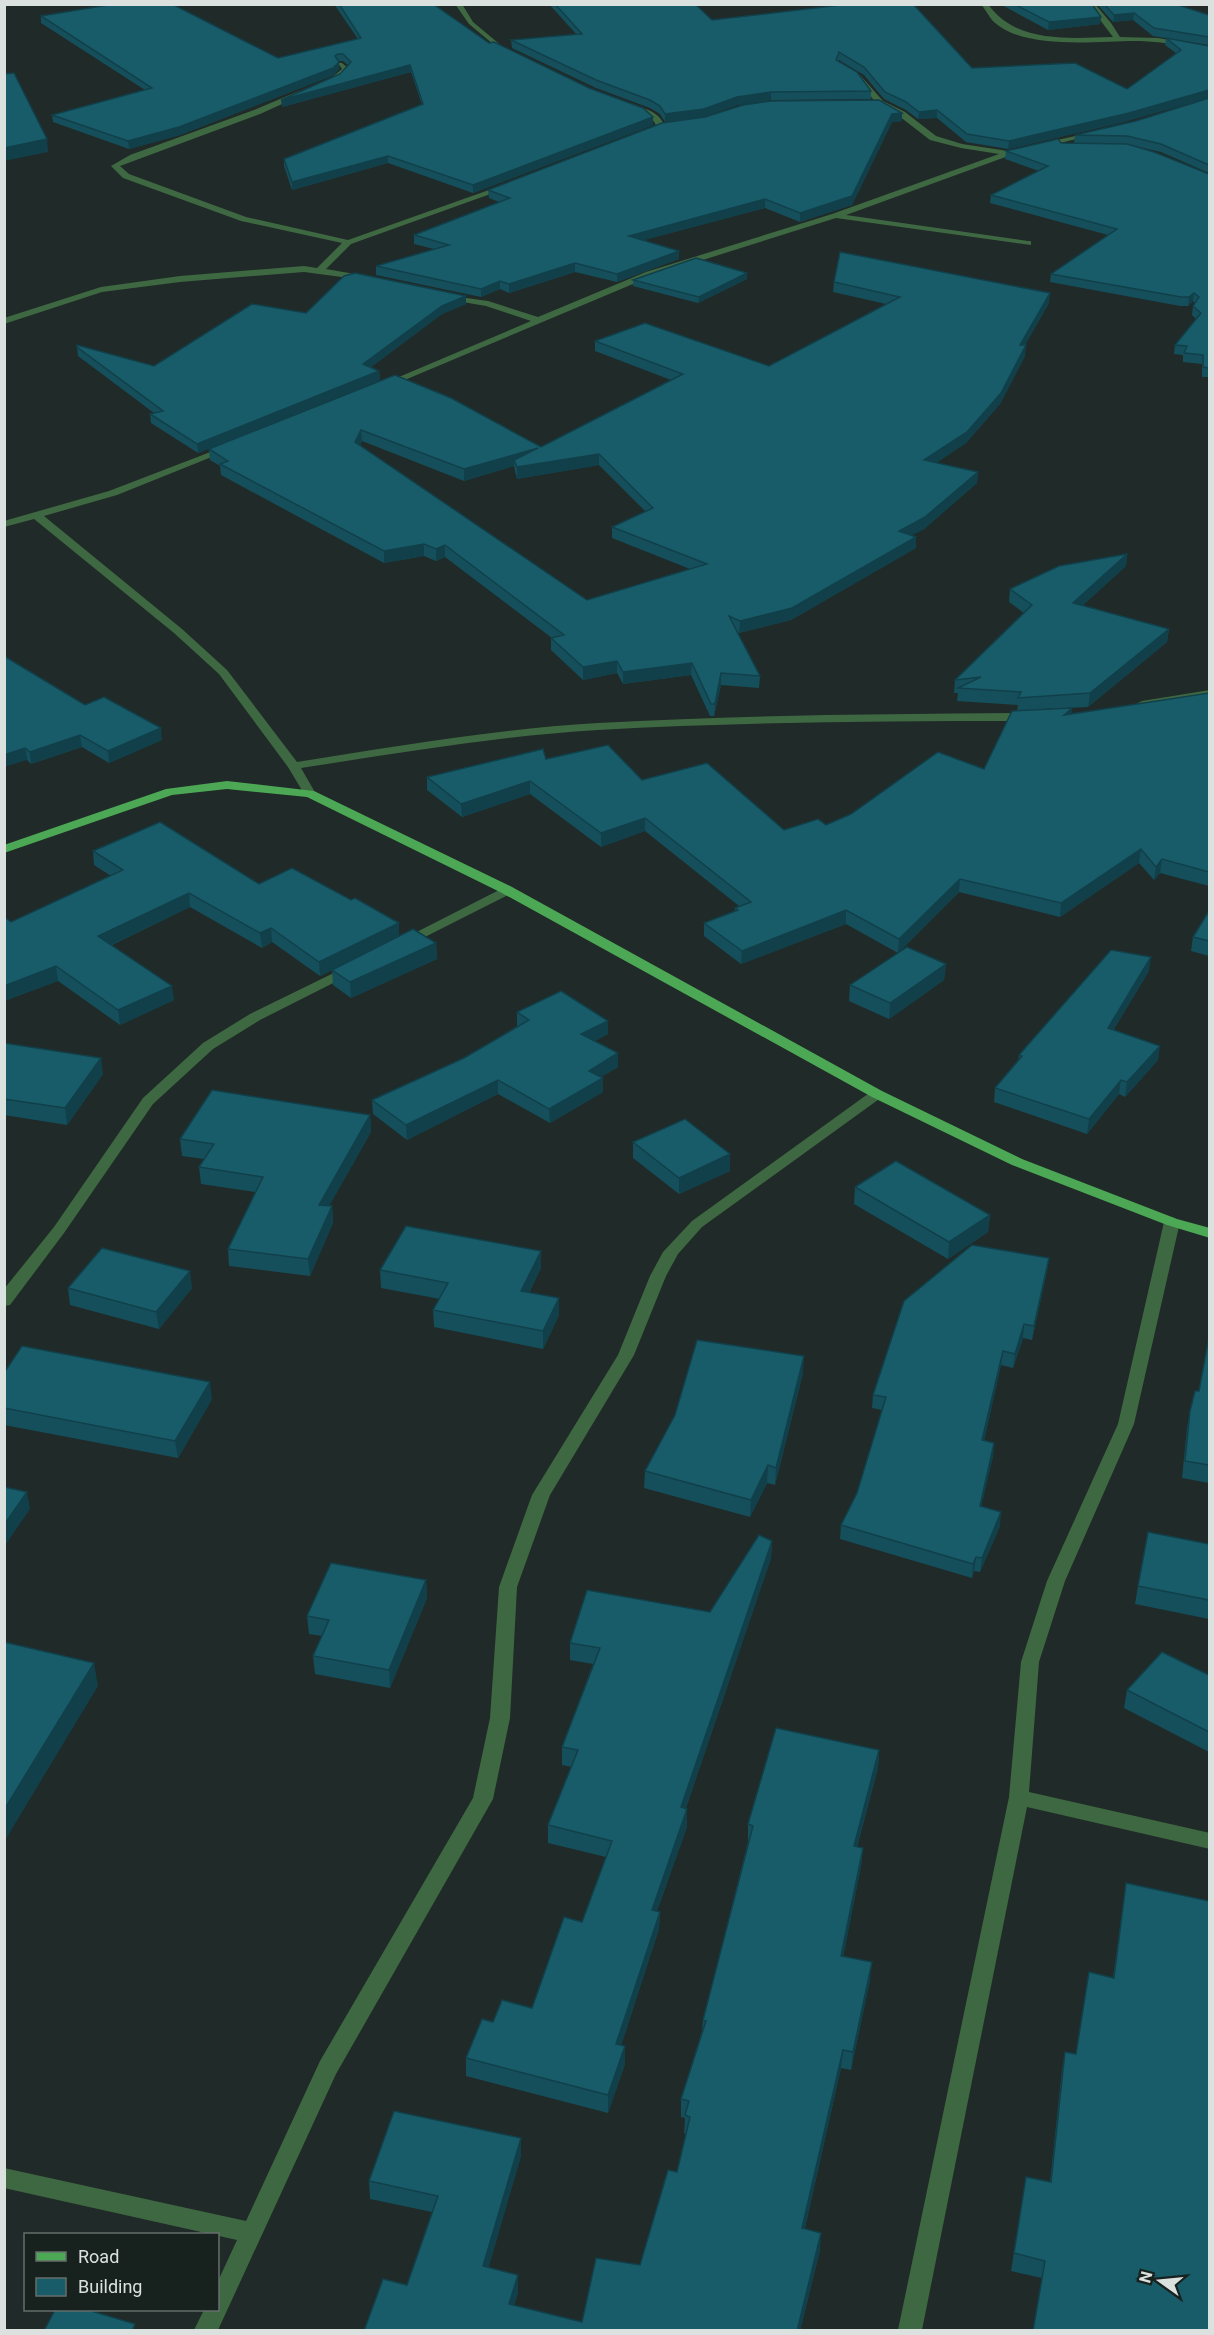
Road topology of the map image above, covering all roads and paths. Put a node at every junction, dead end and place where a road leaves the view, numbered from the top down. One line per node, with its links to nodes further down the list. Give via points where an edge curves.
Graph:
1 (458, 4): 6 (street, via 471,23)
2 (984, 4): 4 (street, via 998,24 1012,31 1054,38)
3 (1091, 4): 4 (street)
4 (1118, 39): 5 (street, via 1166,41)
5 (1209, 49)
6 (512, 56)
7 (340, 64): 9 (street, via 346,69)
8 (853, 73): 13 (street)
9 (328, 82)
10 (309, 89): 21 (street, via 115,166 126,176 244,219)
11 (621, 103): 14 (street, via 650,112 664,127)
12 (871, 103): 13 (street)
13 (880, 103): 18 (street, via 933,138)
14 (650, 130)
15 (1098, 133): 17 (street)
16 (1076, 147): 17 (street)
17 (1030, 148): 18 (street)
18 (1010, 153): 20 (street)
19 (514, 184): 21 (street)
20 (835, 216): 22 (street); 26 (street, via 649,274)
21 (348, 242): 23 (street)
22 (1028, 243)
23 (320, 270): 24 (street); 27 (street, via 131,284 70,298)
24 (379, 281)
25 (437, 295): 26 (street, via 488,304)
26 (538, 320): 28 (street)
27 (4, 321)
28 (376, 389)
29 (236, 446): 30 (street, via 112,493)
30 (35, 514): 31 (street); 35 (street, via 223,672)
31 (4, 524)
32 (1209, 693): 33 (street)
33 (1133, 706)
34 (1043, 717): 35 (street, via 830,718 597,727 466,739)
35 (294, 766): 36 (street)
36 (310, 794): 37 (main road, via 227,785 170,792); 38 (main road)
37 (4, 849)
38 (507, 890): 39 (street); 41 (main road)
39 (391, 948)
40 (360, 964): 44 (street, via 255,1017 208,1046 148,1101 59,1230)
41 (877, 1094): 42 (main road, via 1017,1162); 48 (street, via 698,1224 670,1252 626,1355 541,1495 507,1587 500,1718 483,1799 328,2068)
42 (1172, 1222): 43 (main road); 45 (street, via 1126,1424 1056,1581 1030,1662)
43 (1209, 1233)
44 (4, 1300)
45 (1019, 1797): 46 (street); 52 (street)
46 (1209, 1841)
47 (4, 2178): 48 (street)
48 (250, 2232): 49 (street)
49 (219, 2303)
50 (216, 2311): 51 (street)
51 (206, 2331)
52 (910, 2331)

